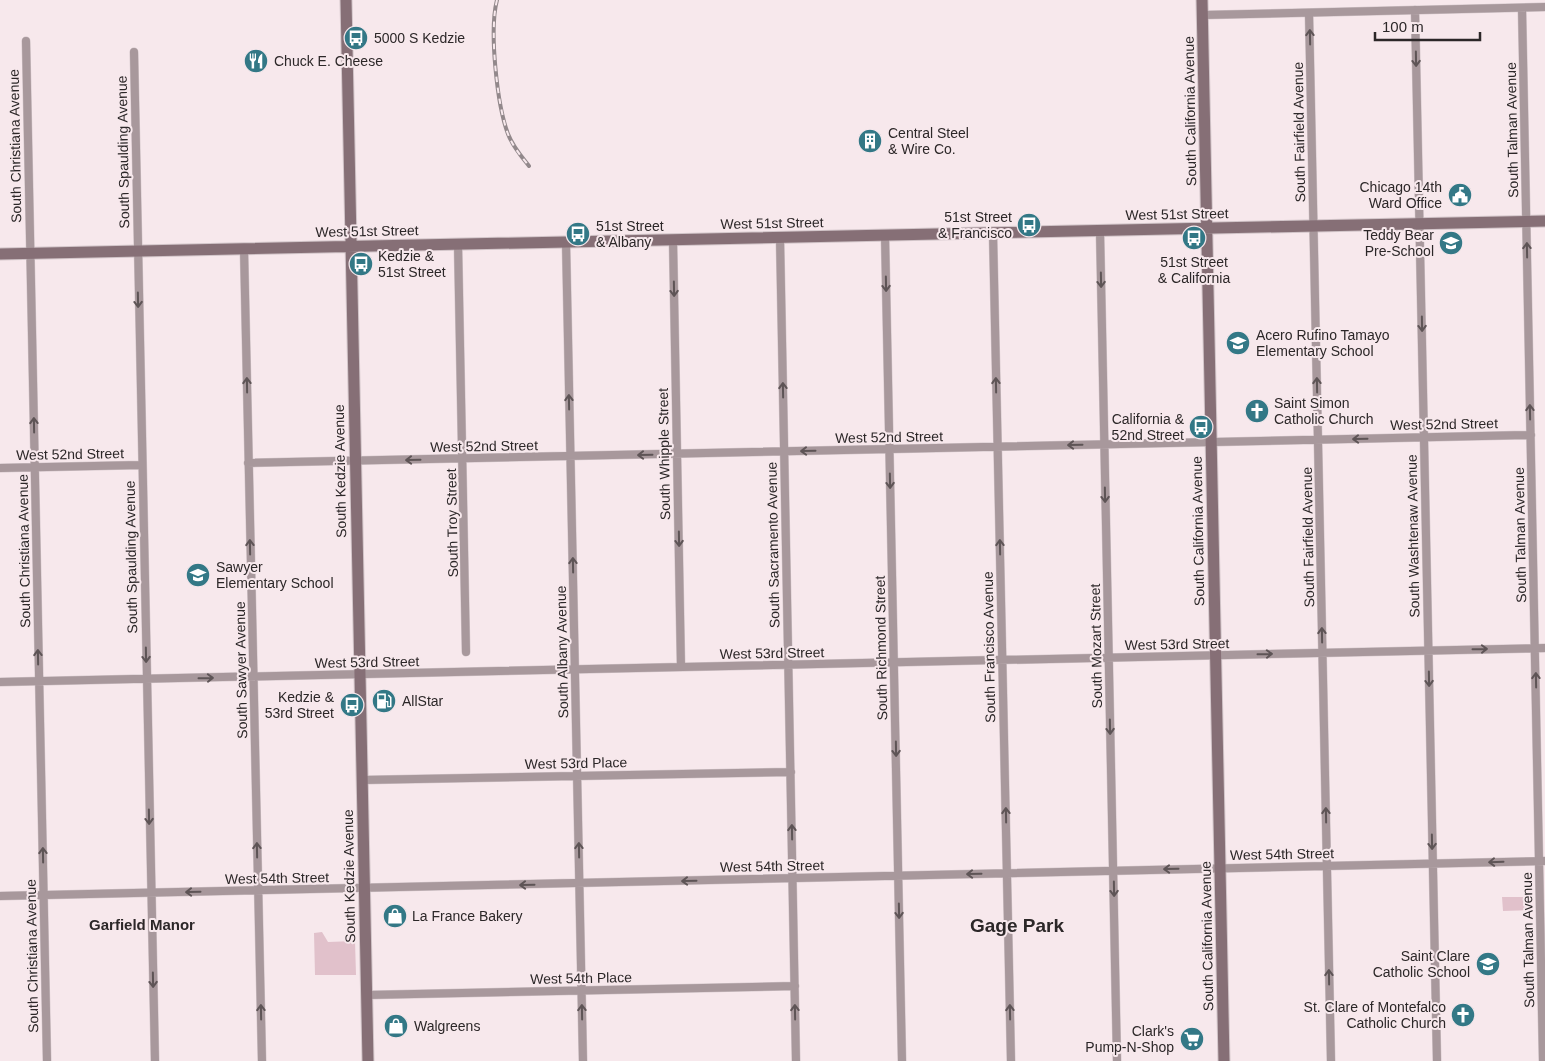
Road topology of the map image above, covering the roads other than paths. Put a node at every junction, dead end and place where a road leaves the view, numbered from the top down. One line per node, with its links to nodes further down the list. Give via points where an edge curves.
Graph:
1 (346, 0): 22 (street, South Kedzie Avenue)
2 (1202, 0): 7 (street, South California Avenue)
3 (1545, 7): 4 (street)
4 (1522, 8): 5 (street); 10 (street, South Talman Avenue)
5 (1415, 10): 6 (street); 12 (street, South Washtenaw Avenue, one-way to 12)
6 (1309, 13): 7 (street); 13 (street, South Fairfield Avenue, one-way to 6)
7 (1203, 15): 14 (street, South California Avenue)
8 (26, 41): 25 (street, South Christiana Avenue)
9 (134, 52): 24 (street, South Spaulding Avenue)
10 (1527, 221): 11 (street, West 51st Street); 12 (street, West 51st Street); 27 (street, South Talman Avenue, one-way to 10)
11 (1545, 221)
12 (1420, 224): 13 (street, West 51st Street); 28 (street, South Washtenaw Avenue, one-way to 28)
13 (1314, 226): 14 (street, West 51st Street); 29 (street, South Fairfield Avenue, one-way to 13)
14 (1207, 228): 15 (street, West 51st Street); 30 (street, South California Avenue)
15 (1100, 231): 16 (street, West 51st Street); 31 (street, South Mozart Street, one-way to 31)
16 (993, 233): 17 (street, West 51st Street); 32 (street, South Francisco Avenue, one-way to 16)
17 (885, 235): 18 (street, West 51st Street); 33 (street, South Richmond Street, one-way to 33)
18 (780, 238): 19 (street, West 51st Street); 34 (street, South Sacramento Avenue, one-way to 18)
19 (673, 240): 20 (street, West 51st Street); 35 (street, South Whipple Street, one-way to 35)
20 (566, 242): 21 (street, West 51st Street); 36 (street, South Albany Avenue, one-way to 20)
21 (458, 244): 22 (street, West 51st Street); 37 (street, South Troy Street)
22 (350, 247): 23 (street, West 51st Street); 38 (street, South Kedzie Avenue)
23 (244, 249): 24 (street, West 51st Street); 39 (street, South Sawyer Avenue, one-way to 23)
24 (137, 251): 25 (street, West 51st Street); 40 (street, South Spaulding Avenue, one-way to 40)
25 (30, 253): 26 (street, West 51st Street); 41 (street, South Christiana Avenue, one-way to 25)
26 (0, 254)
27 (1531, 435): 28 (street, West 52nd Street); 43 (street, South Talman Avenue)
28 (1424, 437): 29 (street, West 52nd Street, one-way to 29); 45 (street, South Washtenaw Avenue)
29 (1318, 440): 30 (street, West 52nd Street); 47 (street, South Fairfield Avenue, one-way to 29)
30 (1212, 442): 31 (street, West 52nd Street); 48 (street, South California Avenue)
31 (1104, 444): 32 (street, West 52nd Street, one-way to 32); 49 (street, South Mozart Street, one-way to 49)
32 (998, 447): 33 (street, West 52nd Street); 50 (street, South Francisco Avenue, one-way to 32)
33 (890, 449): 34 (street, West 52nd Street, one-way to 34); 51 (street, South Richmond Street, one-way to 51)
34 (784, 452): 35 (street, West 52nd Street); 52 (street, South Sacramento Avenue)
35 (677, 454): 36 (street, West 52nd Street, one-way to 36); 53 (street, South Whipple Street, one-way to 53)
36 (570, 456): 37 (street, West 52nd Street); 54 (street, South Albany Avenue, one-way to 36)
37 (463, 459): 38 (street, West 52nd Street, one-way to 38); 46 (street, South Troy Street)
38 (355, 461): 39 (street, West 52nd Street); 55 (street, South Kedzie Avenue)
39 (248, 464): 56 (street, South Sawyer Avenue, one-way to 39)
40 (142, 465): 41 (street, West 52nd Street); 57 (street, South Spaulding Avenue, one-way to 57)
41 (34, 467): 42 (street, West 52nd Street); 58 (street, South Christiana Avenue, one-way to 41)
42 (0, 468)
43 (1535, 648): 44 (street, West 53rd Street); 45 (street, West 53rd Street, one-way to 43); 63 (street, South Talman Avenue, one-way to 43)
44 (1545, 648)
45 (1428, 650): 47 (street, West 53rd Street); 64 (street, South Washtenaw Avenue, one-way to 64)
46 (466, 652)
47 (1322, 653): 48 (street, West 53rd Street, one-way to 47); 65 (street, South Fairfield Avenue, one-way to 47)
48 (1216, 655): 49 (street, West 53rd Street); 66 (street, South California Avenue)
49 (1109, 658): 50 (street, West 53rd Street); 67 (street, South Mozart Street, one-way to 67)
50 (1002, 660): 51 (street, West 53rd Street); 68 (street, South Francisco Avenue, one-way to 50)
51 (894, 662): 52 (street, West 53rd Street); 69 (street, South Richmond Street, one-way to 69)
52 (788, 665): 53 (street, West 53rd Street); 60 (street, South Sacramento Avenue)
53 (681, 667): 54 (street, West 53rd Street)
54 (575, 670): 55 (street, West 53rd Street); 61 (street, South Albany Avenue)
55 (360, 674): 56 (street, West 53rd Street); 62 (street, South Kedzie Avenue)
56 (253, 677): 57 (street, West 53rd Street, one-way to 56); 73 (street, South Sawyer Avenue, one-way to 56)
57 (146, 679): 58 (street, West 53rd Street); 74 (street, South Spaulding Avenue, one-way to 74)
58 (39, 681): 59 (street, West 53rd Street); 75 (street, South Christiana Avenue, one-way to 58)
59 (0, 682)
60 (790, 772): 61 (street, West 53rd Place); 70 (street, South Sacramento Avenue, one-way to 60)
61 (577, 776): 62 (street, West 53rd Place); 71 (street, South Albany Avenue, one-way to 61)
62 (362, 780): 72 (street, South Kedzie Avenue)
63 (1542, 861): 64 (street, West 54th Street, one-way to 64); 92 (street, South Talman Avenue)
64 (1433, 864): 65 (street, West 54th Street); 91 (street, South Washtenaw Avenue)
65 (1327, 866): 66 (street, West 54th Street); 90 (street, South Fairfield Avenue, one-way to 65)
66 (1220, 868): 67 (street, West 54th Street, one-way to 67); 89 (street, South California Avenue)
67 (1113, 871): 68 (street, West 54th Street); 88 (street, South Mozart Street, one-way to 88)
68 (1007, 873): 69 (street, West 54th Street, one-way to 69); 87 (street, South Francisco Avenue, one-way to 68)
69 (898, 876): 70 (street, West 54th Street); 86 (street, South Richmond Street, one-way to 86)
70 (793, 878): 71 (street, West 54th Street, one-way to 71); 77 (street, South Sacramento Avenue)
71 (580, 884): 72 (street, West 54th Street, one-way to 72); 78 (street, South Albany Avenue)
72 (364, 889): 73 (street, West 54th Street); 79 (street, South Kedzie Avenue)
73 (258, 891): 74 (street, West 54th Street, one-way to 74); 82 (street, South Sawyer Avenue, one-way to 73)
74 (151, 893): 75 (street, West 54th Street); 81 (street, South Spaulding Avenue, one-way to 81)
75 (43, 895): 76 (street, West 54th Street); 80 (street, South Christiana Avenue)
76 (0, 896)
77 (795, 986): 78 (street, West 54th Place); 85 (street, South Sacramento Avenue, one-way to 77)
78 (582, 991): 79 (street, West 54th Place); 84 (street, South Albany Avenue, one-way to 78)
79 (367, 996): 83 (street, South Kedzie Avenue)
80 (47, 1061)
81 (154, 1061)
82 (262, 1061)
83 (368, 1061)
84 (583, 1061)
85 (796, 1061)
86 (902, 1061)
87 (1011, 1061)
88 (1117, 1061)
89 (1224, 1061)
90 (1331, 1061)
91 (1437, 1061)
92 (1543, 1061)

